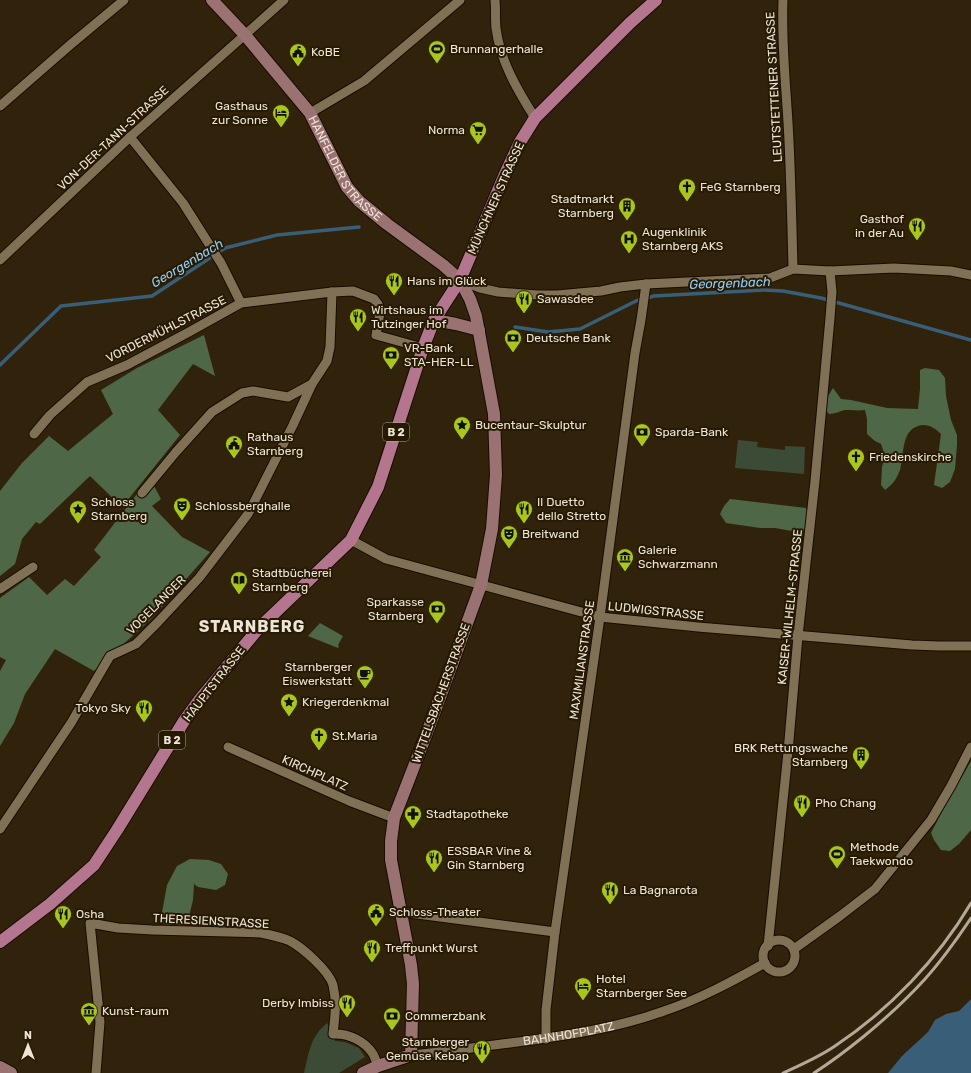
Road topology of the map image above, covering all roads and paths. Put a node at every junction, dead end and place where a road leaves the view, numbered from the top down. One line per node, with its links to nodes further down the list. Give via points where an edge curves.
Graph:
1 (124, 0): 9 (street)
2 (212, 0): 8 (street, HANFELDER STRASSE)
3 (284, 0): 8 (street, VON-DER-TANN-STRASSE)
4 (460, 0): 10 (street, via 364,81)
5 (495, 0): 11 (street, via 496,28 505,63)
6 (656, 0): 11 (main road, MÜNCHNER STRASSE)
7 (783, 0): 14 (street, LEUTSTETTENER STRASSE, via 782,48 789,141)
8 (245, 35): 10 (street, HANFELDER STRASSE); 12 (street, VON-DER-TANN-STRASSE)
9 (0, 106)
10 (310, 113): 17 (street, HANFELDER STRASSE, via 347,187 359,201)
11 (535, 118): 17 (main road, MÜNCHNER STRASSE, via 505,174)
12 (130, 137): 13 (street, VON-DER-TANN-STRASSE); 20 (street, via 183,203 221,263)
13 (0, 260)
14 (793, 269): 15 (street); 18 (street, via 770,278)
15 (830, 271): 16 (street, via 894,268 951,271); 32 (street, KAISER-WILHELM-STRASSE, via 831,310)
16 (971, 275)
17 (460, 280): 18 (street, via 498,292 538,295 601,291 620,287); 21 (main road, MÜNCHNER STRASSE); 22 (street, HANFELDER STRASSE, via 470,298)
18 (645, 288): 31 (street, MAXIMILIANSTRASSE)
19 (332, 292): 20 (street, VORDERMÜHLSTRASSE); 23 (street, VORDERMÜHLSTRASSE, via 353,291 374,299 380,314 376,335); 24 (street, VOGELANGER, via 327,361)
20 (241, 303): 25 (street, VORDERMÜHLSTRASSE, via 133,361 86,382 50,415)
21 (434, 320): 22 (street); 23 (main road, HAUPTSTRASSE / B 2)
22 (479, 330): 29 (street, WITTELSBACHERSTRASSE, via 494,414 496,475 492,529)
23 (423, 348): 27 (main road, HAUPTSTRASSE / B 2, via 378,487)
24 (312, 384): 26 (street, via 288,397 253,391 242,393 212,412); 37 (street, VOGELANGER, via 248,514 199,578 158,622 136,644 110,656 71,724)
25 (34, 434)
26 (142, 493)
27 (351, 540): 29 (street, LUDWIGSTRASSE, via 386,559); 40 (main road, HAUPTSTRASSE / B 2, via 258,629 200,699 94,865 50,904)
28 (34, 567): 30 (street)
29 (481, 585): 31 (street, LUDWIGSTRASSE); 36 (street, WITTELSBACHERSTRASSE)
30 (0, 589)
31 (600, 617): 32 (street, LUDWIGSTRASSE); 39 (street, MAXIMILIANSTRASSE)
32 (798, 636): 33 (street, LUDWIGSTRASSE, via 912,645); 41 (street, KAISER-WILHELM-STRASSE)
33 (971, 646)
34 (228, 747): 36 (street, KIRCHPLATZ, via 348,801)
35 (971, 747): 42 (street, via 931,820 875,889)
36 (394, 818): 38 (street, WITTELSBACHERSTRASSE, via 391,860)
37 (0, 829)
38 (402, 912): 39 (street); 45 (street, WITTELSBACHERSTRASSE, via 413,984)
39 (555, 932): 44 (street, MAXIMILIANSTRASSE, via 546,1010)
40 (0, 942)
41 (768, 946): 42 (street, via 772,942 782,941); 43 (street, via 764,954)
42 (794, 949): 43 (street, via 795,960 789,969 773,971)
43 (765, 964): 44 (street, BAHNHOFPLATZ, via 716,990 664,1011 634,1021)
44 (546, 1039): 45 (street, BAHNHOFPLATZ)
45 (411, 1055): 46 (street, BAHNHOFPLATZ)
46 (378, 1066): 49 (street, THERESIENSTRASSE, via 373,1053 364,1043 347,1035 333,1034 336,1005 333,983 317,963 291,942 261,933 152,930 90,923 100,1022); 50 (street, BAHNHOFPLATZ)
47 (0, 1067): 48 (street)
48 (11, 1073)
49 (96, 1073)
50 (363, 1073)

